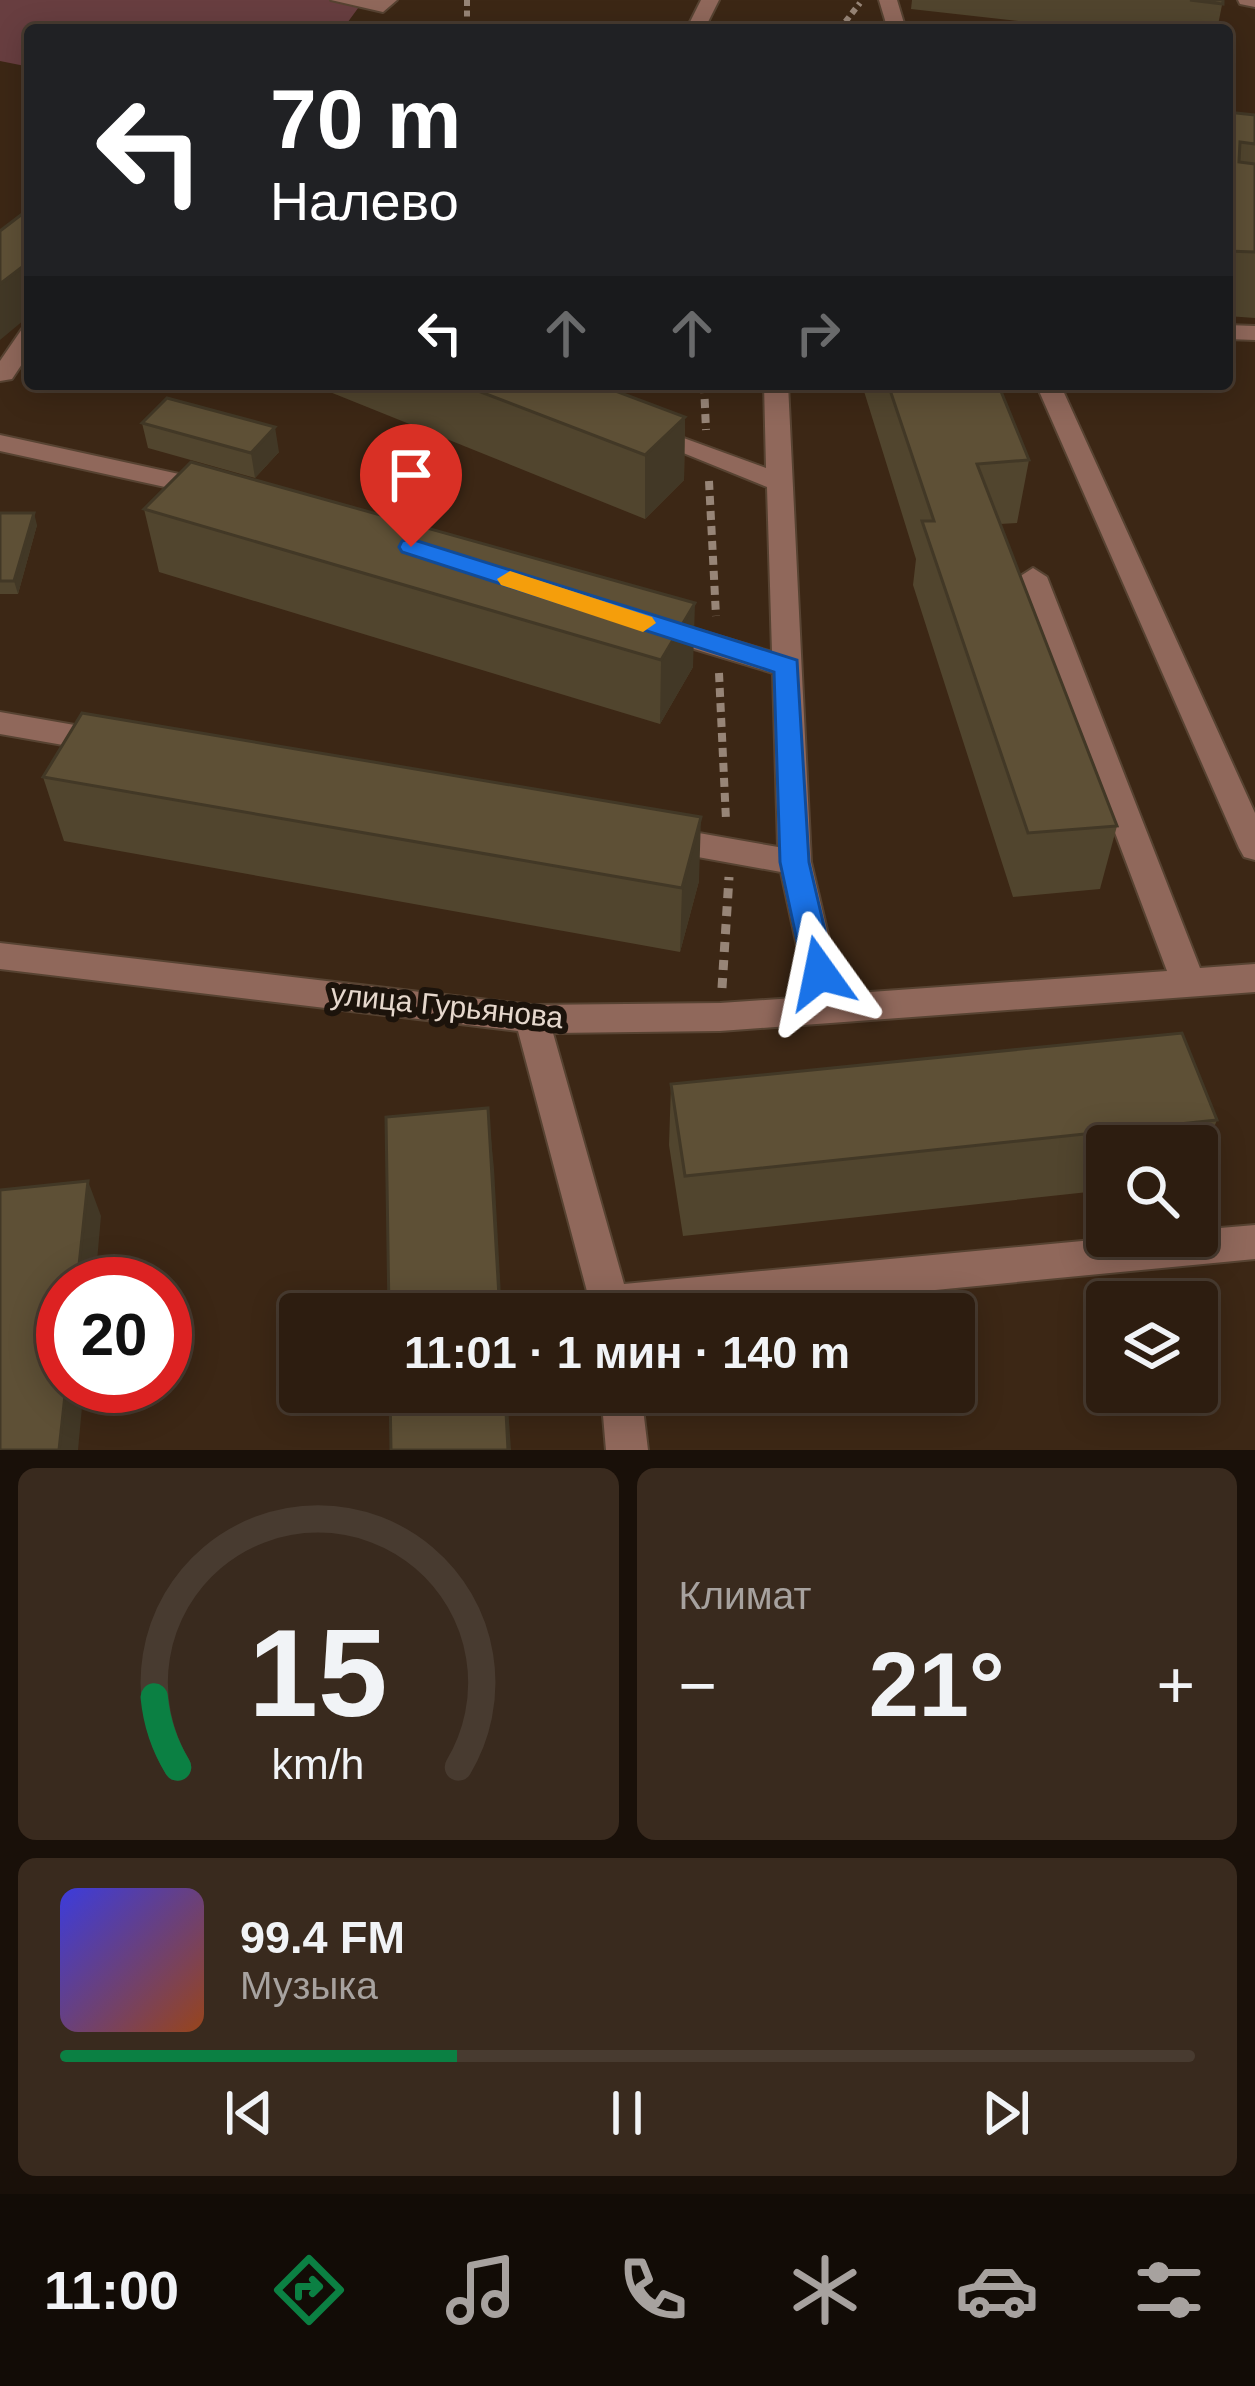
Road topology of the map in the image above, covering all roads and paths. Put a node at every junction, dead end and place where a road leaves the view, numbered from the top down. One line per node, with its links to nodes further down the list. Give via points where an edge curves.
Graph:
1 (340, 0): 3 (street)
2 (873, 0): 4 (path, via 861,2)
3 (385, 3)
4 (844, 24)
5 (24, 343): 6 (street)
6 (3, 374)
7 (704, 390): 12 (path)
8 (776, 390): 13 (street)
9 (1051, 390): 22 (street)
10 (622, 424): 12 (street)
11 (0, 443): 14 (street)
12 (707, 455): 13 (street); 17 (path)
13 (782, 483): 18 (street)
14 (233, 494)
15 (1033, 577): 27 (street)
16 (630, 619): 17 (street)
17 (718, 647): 18 (street); 23 (path)
18 (787, 667): 24 (street)
19 (0, 723): 20 (street)
20 (141, 747)
21 (634, 833): 23 (street)
22 (1255, 848)
23 (728, 850): 24 (street); 29 (path)
24 (795, 862): 28 (street)
25 (0, 956): 30 (street, улица Гурьянова)
26 (1255, 978): 27 (street, улица Гурьянова)
27 (1189, 985): 28 (street, улица Гурьянова)
28 (828, 1010): 29 (street, улица Гурьянова)
29 (720, 1018): 30 (street, улица Гурьянова)
30 (532, 1019): 32 (street)
31 (1255, 1242): 33 (street)
32 (609, 1293)
33 (766, 1293)
34 (623, 1413): 35 (street)
35 (627, 1450)

